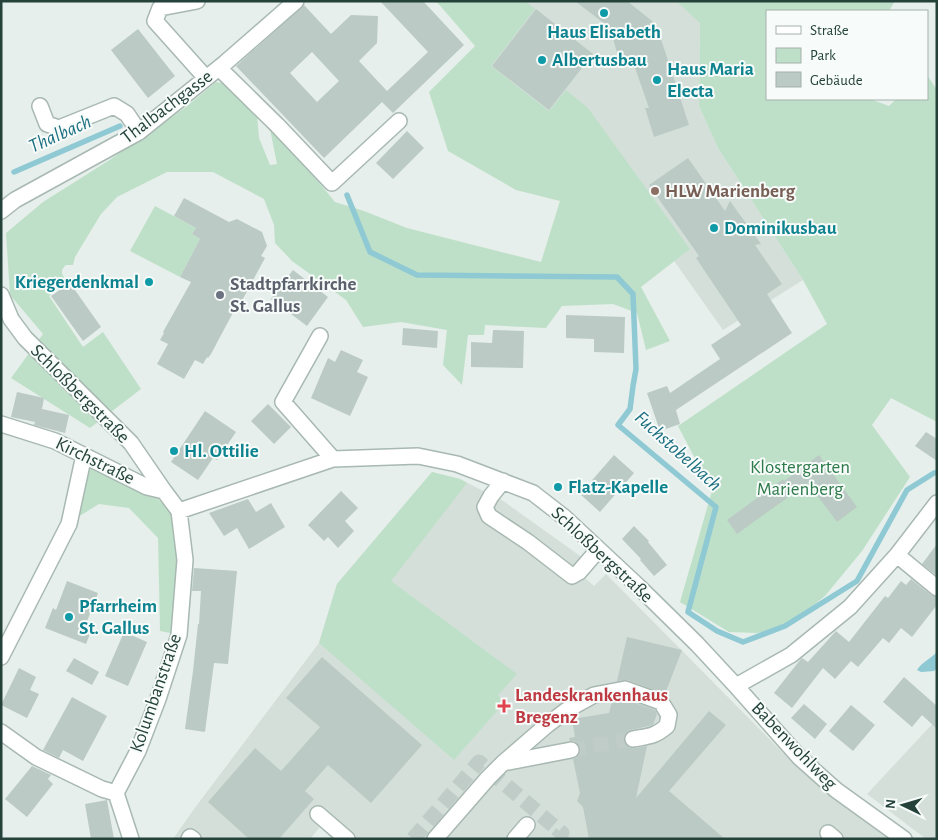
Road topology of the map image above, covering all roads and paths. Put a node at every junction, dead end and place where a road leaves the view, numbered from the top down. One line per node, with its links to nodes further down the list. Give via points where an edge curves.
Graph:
1 (197, 1): 4 (street, via 160,8 155,21)
2 (291, 3): 3 (street, Thalbachgasse)
3 (219, 68): 4 (street, Thalbachgasse); 6 (street, via 332,183)
4 (206, 78): 7 (street, Thalbachgasse)
5 (40, 106): 7 (street, via 47,124 59,128 114,106 127,114)
6 (399, 121)
7 (139, 132): 8 (street, Thalbachgasse, via 15,200)
8 (1, 211)
9 (1, 294): 15 (street, Schloßbergstraße, via 11,319 25,338 131,443)
10 (320, 336): 13 (street, via 283,402)
11 (1, 424): 12 (street, Kirchstraße, via 55,441)
12 (84, 455): 15 (street, Kirchstraße, via 147,487); 21 (street, via 69,524)
13 (333, 459): 14 (street, Schloßbergstraße, via 418,456 457,464); 17 (street, Schloßbergstraße)
14 (503, 482): 18 (street, Schloßbergstraße, via 533,493 564,516); 18 (street, via 485,508 490,516 572,576)
15 (164, 491): 17 (street)
16 (937, 503): 19 (street)
17 (179, 511): 27 (street, Kolumbanstraße, via 185,560 179,635 138,751)
18 (598, 550): 22 (street, Schloßbergstraße, via 690,637)
19 (897, 555): 20 (street); 22 (street, via 850,607 792,655)
20 (937, 588)
21 (1, 657)
22 (736, 686): 34 (street, Babenwohlweg, via 800,758 836,790)
23 (1, 732): 27 (street, via 36,757)
24 (633, 739): 26 (street, via 660,732 667,726 669,715 661,702 625,689 594,695 567,710)
25 (571, 750): 26 (street)
26 (503, 763): 32 (street)
27 (116, 793): 30 (street)
28 (318, 814): 31 (street)
29 (527, 825): 33 (street)
30 (131, 839)
31 (347, 839)
32 (435, 839)
33 (515, 839)
34 (904, 839)

